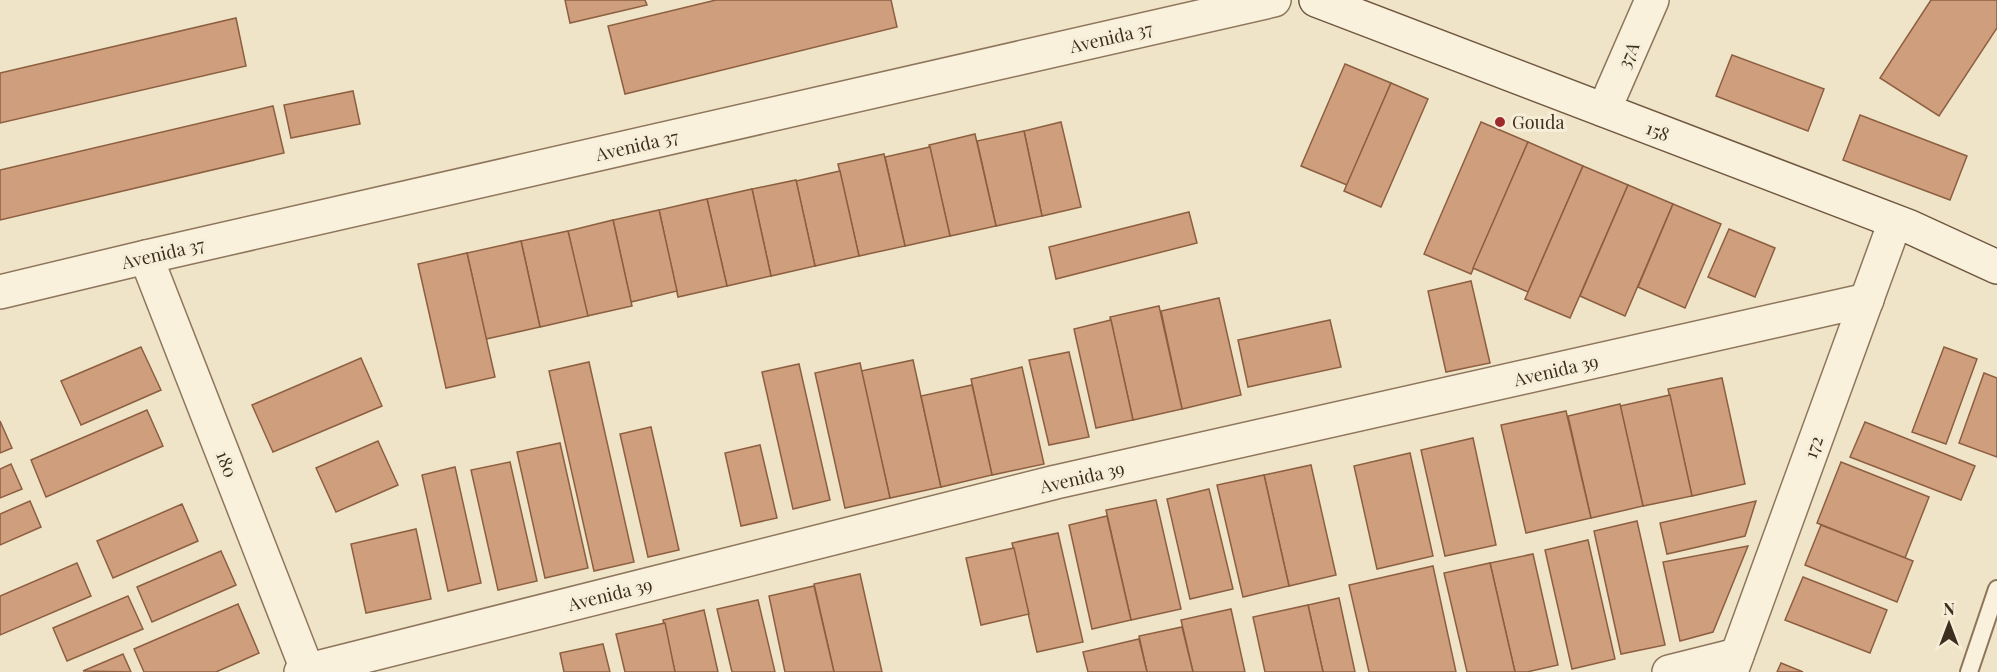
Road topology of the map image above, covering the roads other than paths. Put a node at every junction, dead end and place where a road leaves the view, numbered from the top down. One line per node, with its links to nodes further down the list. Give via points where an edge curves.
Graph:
1 (1274, 0): 6 (street, Avenida 37)
2 (1316, 0): 4 (street, 158)
3 (1652, 0): 4 (street, 37A)
4 (1604, 110): 5 (street, 158)
5 (1895, 222): 7 (street, 158); 9 (street, 172)
6 (146, 257): 8 (street, Avenida 37); 12 (street, 180)
7 (1997, 267)
8 (0, 292)
9 (1867, 300): 11 (street, 172); 12 (street, Avenida 39, via 1056,482)
10 (1997, 590): 14 (lane)
11 (1734, 664): 13 (street)
12 (305, 671)
13 (1669, 672)
14 (1969, 672)

